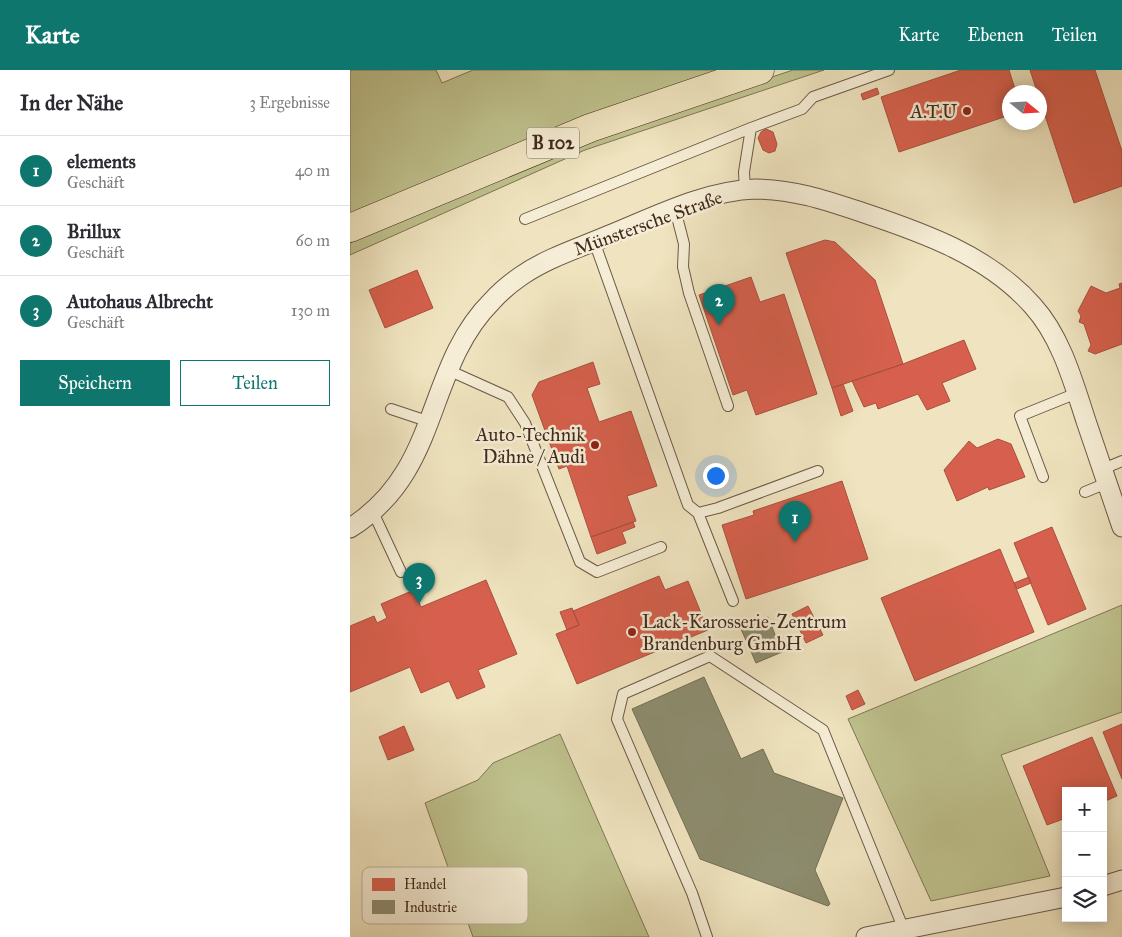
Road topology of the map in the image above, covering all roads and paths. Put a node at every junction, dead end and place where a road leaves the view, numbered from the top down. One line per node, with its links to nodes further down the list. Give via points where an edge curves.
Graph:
1 (760, 70): 7 (main road, B 102, via 590,128)
2 (889, 70): 3 (lane, via 813,97 802,109)
3 (751, 128): 4 (lane, via 744,172); 6 (lane)
4 (745, 190): 5 (street, Münstersche Straße); 10 (street, Münstersche Straße, via 812,196 893,223 976,259 1034,308 1054,335)
5 (675, 209): 8 (street, Münstersche Straße); 11 (lane, via 684,244 682,267)
6 (526, 219)
7 (350, 228)
8 (594, 241): 9 (street, Münstersche Straße, via 540,265 503,290 473,323); 20 (lane, via 681,489 688,505)
9 (448, 370): 13 (street, Münstersche Straße); 23 (lane, via 508,397 525,423 580,562 597,572)
10 (1077, 393): 16 (street, Münstersche Straße); 17 (lane, via 1020,416)
11 (728, 406)
12 (391, 409): 13 (lane)
13 (430, 422): 19 (street, Münstersche Straße, via 414,460)
14 (1122, 461): 16 (lane)
15 (818, 471): 20 (lane)
16 (1105, 476): 18 (lane); 21 (street, Münstersche Straße)
17 (1043, 477)
18 (1085, 492)
19 (373, 512): 22 (street, Münstersche Straße); 24 (lane)
20 (698, 513): 25 (lane)
21 (1122, 527)
22 (350, 528)
23 (661, 547)
24 (401, 572)
25 (733, 602)
26 (1122, 880): 27 (street)
27 (1107, 885)
28 (1062, 899): 29 (street)
29 (904, 930): 30 (lane, via 823,730 710,656 623,694 617,719 692,893); 31 (street)
30 (707, 937)
31 (866, 937)

